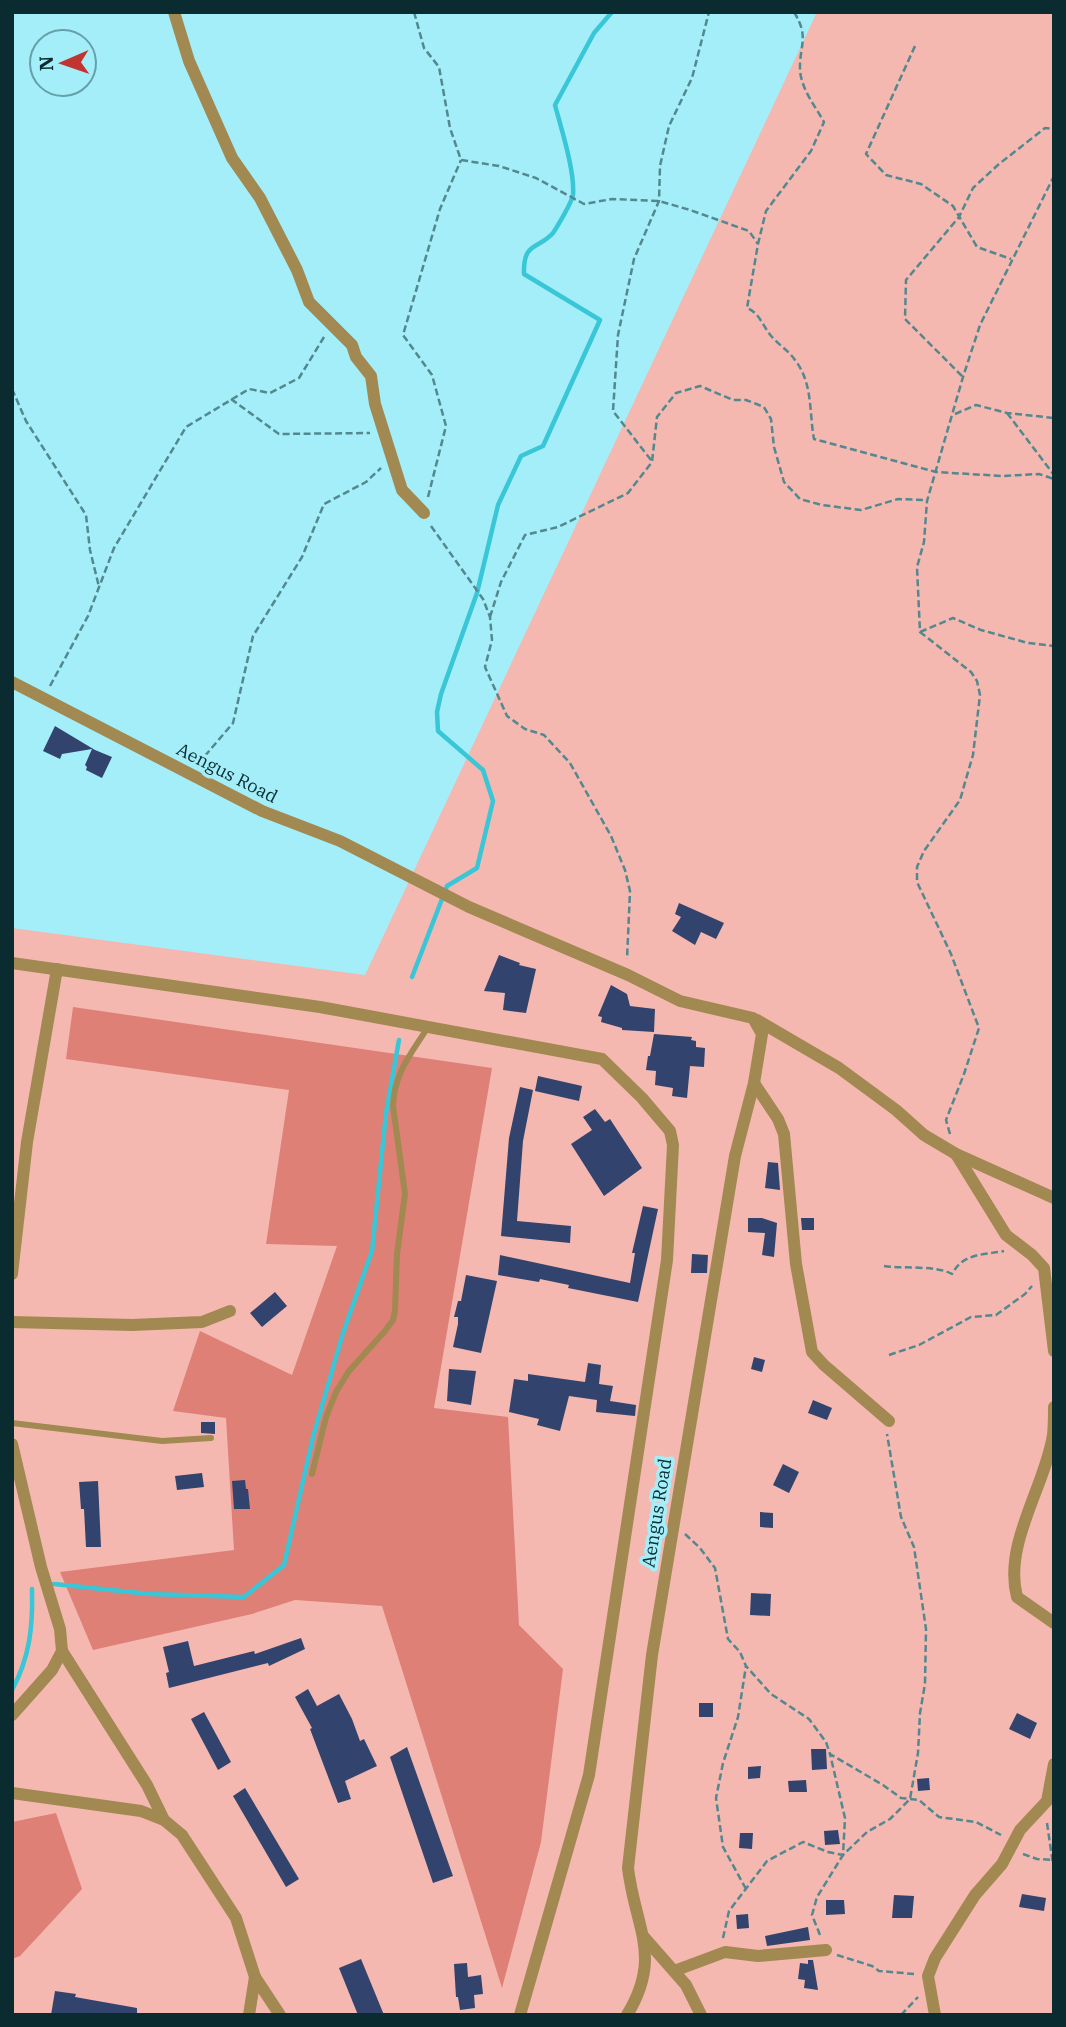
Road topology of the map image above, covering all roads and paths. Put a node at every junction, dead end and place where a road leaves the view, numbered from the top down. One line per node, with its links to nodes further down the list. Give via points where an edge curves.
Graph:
1 (174, 12): 13 (street, via 188,61 232,158 260,198 298,270 309,302)
2 (414, 12): 7 (path, via 424,48 439,67)
3 (709, 12): 9 (path, via 692,78 669,126 660,166)
4 (794, 12): 11 (path, via 803,26 800,72 805,91 824,122 811,151 766,211)
5 (915, 46): 10 (path, via 866,154 886,175 921,184 953,206)
6 (1054, 129): 10 (path, via 1045,128 973,188)
7 (461, 160): 9 (path, via 536,178 584,204 612,199); 26 (path, via 440,209 403,335 432,375 446,426)
8 (1054, 176): 12 (path)
9 (659, 201): 11 (path, via 749,231); 22 (path, via 631,272 618,335 613,411)
10 (959, 217): 12 (path, via 978,247); 14 (path, via 906,280 905,319)
11 (758, 244): 23 (path, via 747,308 756,313 803,373 811,399 814,439)
12 (1012, 259): 14 (path, via 980,325)
13 (331, 325): 16 (path, via 299,378 270,393 248,389); 20 (street, via 352,345 371,376)
14 (963, 377): 18 (path)
15 (12, 389): 27 (path, via 26,421 86,514)
16 (230, 398): 20 (path, via 279,434); 27 (path, via 186,427 114,548)
17 (1007, 413): 18 (path, via 976,405); 19 (path); 24 (path)
18 (954, 415): 23 (path)
19 (1054, 418)
20 (384, 434): 21 (street)
21 (391, 459): 26 (street, via 402,490); 33 (path, via 366,482 324,504 302,556 253,636 233,723)
22 (652, 462): 25 (path, via 657,417 676,393 700,386 764,407 771,419 784,482 800,499 861,510 898,499); 28 (path, via 628,493 558,527 525,535 501,582)
23 (936, 472): 24 (path); 25 (path)
24 (1054, 477)
25 (927, 500): 29 (path, via 917,567)
26 (424, 513): 28 (path, via 483,599)
27 (99, 587): 32 (path)
28 (490, 617): 36 (path, via 492,640 485,667 507,716 544,735 570,763 625,870 630,891)
29 (920, 632): 30 (path, via 953,618 981,630); 40 (path, via 971,672 980,695 973,755 960,800 923,851 917,867 917,882 979,1028 946,1120)
30 (1054, 646)
31 (12, 682): 32 (street, Aengus Road)
32 (44, 699): 33 (street, Aengus Road)
33 (189, 774): 36 (street, Aengus Road, via 278,818 340,841 428,888)
34 (12, 963): 35 (street)
35 (57, 969): 38 (street, via 320,1006); 45 (street, via 27,1142)
36 (628, 975): 37 (street, via 680,1001)
37 (753, 1018): 39 (street, Aengus Road, via 762,1034); 40 (street, via 839,1068 924,1135)
38 (428, 1027): 55 (lane, via 396,1079 393,1092 405,1194 393,1320 336,1392); 80 (street, via 602,1059 670,1131 673,1145 667,1260 589,1774)
39 (754, 1083): 51 (street, via 785,1134 796,1264 812,1353); 56 (street, Aengus Road, via 735,1156)
40 (956, 1154): 41 (street); 42 (street, via 1006,1235)
41 (1054, 1198)
42 (1021, 1247): 43 (path, via 968,1256 951,1274); 44 (street)
43 (884, 1266)
44 (1044, 1268): 48 (street); 49 (path, via 1025,1294 996,1315 971,1317 919,1345)
45 (12, 1274)
46 (230, 1311): 47 (street, via 202,1322)
47 (12, 1322)
48 (1054, 1351)
49 (889, 1355)
50 (1054, 1407): 57 (street, via 1053,1435 1016,1556 1013,1581 1017,1597)
51 (889, 1421): 64 (path, via 886,1427 896,1492 914,1547 926,1629 925,1684)
52 (12, 1423): 53 (lane, via 162,1441)
53 (211, 1437)
54 (12, 1444): 58 (street)
55 (312, 1475)
56 (673, 1521): 59 (path, via 715,1567 728,1639); 72 (street, Aengus Road, via 628,1847 631,1893)
57 (1054, 1623)
58 (62, 1651): 60 (street, via 52,1670); 66 (street, via 147,1785)
59 (746, 1665): 61 (path, via 771,1695 808,1719); 71 (path, via 738,1717 716,1798 723,1847)
60 (12, 1715)
61 (830, 1754): 64 (path, via 901,1798); 68 (path, via 845,1818)
62 (1054, 1764): 65 (street)
63 (12, 1793): 66 (street, via 141,1811)
64 (910, 1799): 67 (path, via 919,1800 939,1816 976,1822); 68 (path)
65 (1047, 1801): 67 (street); 69 (path)
66 (164, 1820): 76 (street, via 182,1835 236,1918)
67 (1013, 1842): 69 (path, via 1016,1852); 77 (street, via 935,1958)
68 (843, 1855): 71 (path, via 803,1842 768,1861); 73 (path, via 817,1897 812,1915)
69 (1053, 1860): 70 (path)
70 (1054, 1871)
71 (746, 1889): 74 (path, via 729,1911 723,1934)
72 (643, 1936): 75 (street); 81 (street, Aengus Road, via 645,1978)
73 (826, 1950): 74 (street, via 758,1956); 77 (path, via 879,1971)
74 (725, 1952): 75 (street)
75 (674, 1971): 82 (street, via 687,1985)
76 (256, 1977): 78 (street); 79 (street)
77 (929, 1983): 83 (path); 84 (street)
78 (249, 2015)
79 (280, 2015)
80 (520, 2015)
81 (627, 2015)
82 (701, 2015)
83 (901, 2015)
84 (935, 2015)

